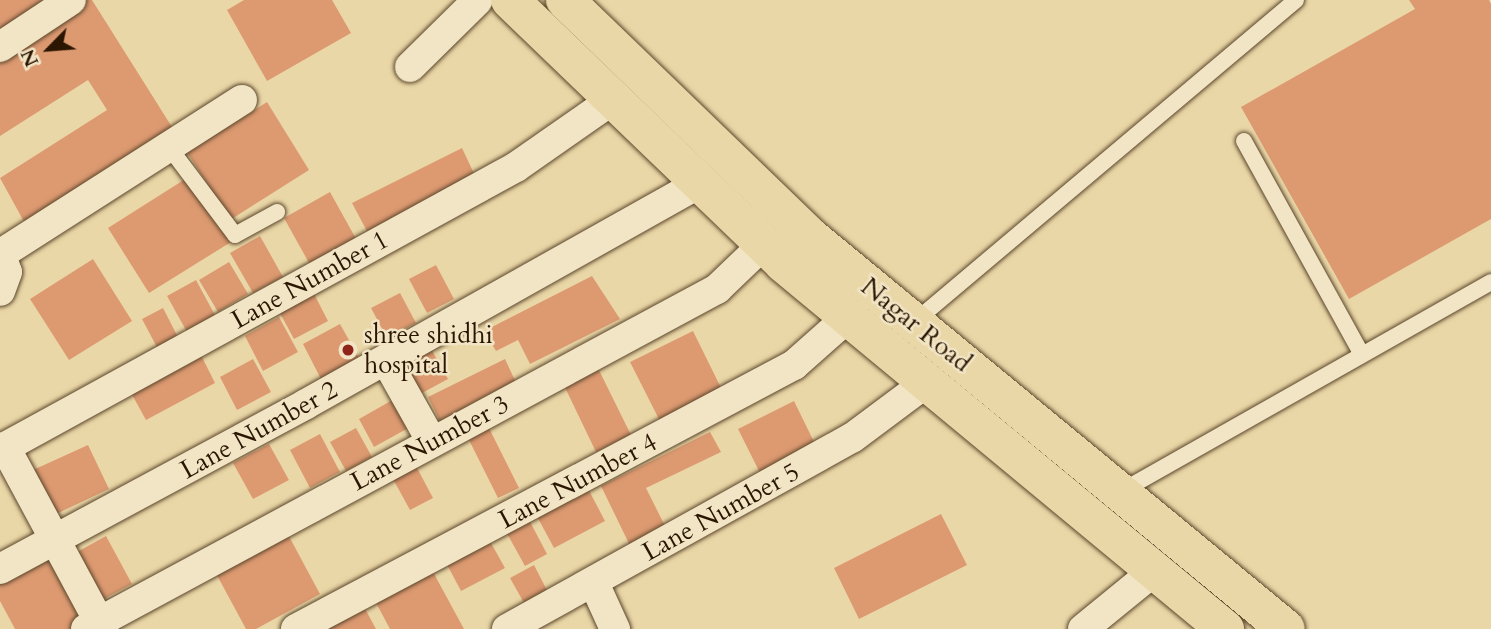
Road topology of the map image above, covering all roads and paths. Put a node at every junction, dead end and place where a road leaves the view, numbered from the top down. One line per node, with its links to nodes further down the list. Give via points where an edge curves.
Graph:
1 (72, 0): 6 (street)
2 (478, 0): 7 (street)
3 (510, 0): 9 (highway, Nagar Road)
4 (1296, 0): 19 (lane)
5 (569, 1): 19 (highway, Nagar Road, via 807,235)
6 (0, 47)
7 (410, 67)
8 (242, 100): 11 (street)
9 (612, 100): 12 (highway, Nagar Road); 26 (street, Lane Number 1, via 516,167)
10 (1244, 141): 20 (lane)
11 (169, 147): 13 (lane, via 235,235); 15 (street)
12 (700, 183): 14 (highway, Nagar Road); 21 (street, Lane Number 2)
13 (277, 212)
14 (764, 244): 18 (highway, Nagar Road); 25 (street, Lane Number 3, via 717,289)
15 (1, 253): 17 (street, via 6,272)
16 (1491, 282): 20 (lane)
17 (0, 291)
18 (848, 317): 22 (highway, Nagar Road); 33 (street, Lane Number 4, via 794,365)
19 (911, 324): 23 (highway, Nagar Road)
20 (1362, 355): 27 (lane)
21 (386, 359): 25 (street); 28 (street, Lane Number 2)
22 (927, 382): 24 (highway, Nagar Road); 31 (street, Lane Number 5, via 852,438)
23 (1003, 395): 24 (highway); 27 (highway, Nagar Road)
24 (977, 424): 30 (highway, Nagar Road)
25 (432, 442): 32 (street, Lane Number 3)
26 (2, 449): 28 (street)
27 (1120, 492): 38 (highway, Nagar Road)
28 (55, 541): 29 (street, Lane Number 2); 32 (street)
29 (0, 569)
30 (1154, 571): 36 (street); 37 (highway, Nagar Road)
31 (594, 583): 34 (street, Lane Number 5); 35 (street)
32 (96, 626)
33 (296, 629)
34 (507, 629)
35 (615, 629)
36 (1083, 629)
37 (1225, 629)
38 (1286, 629)

